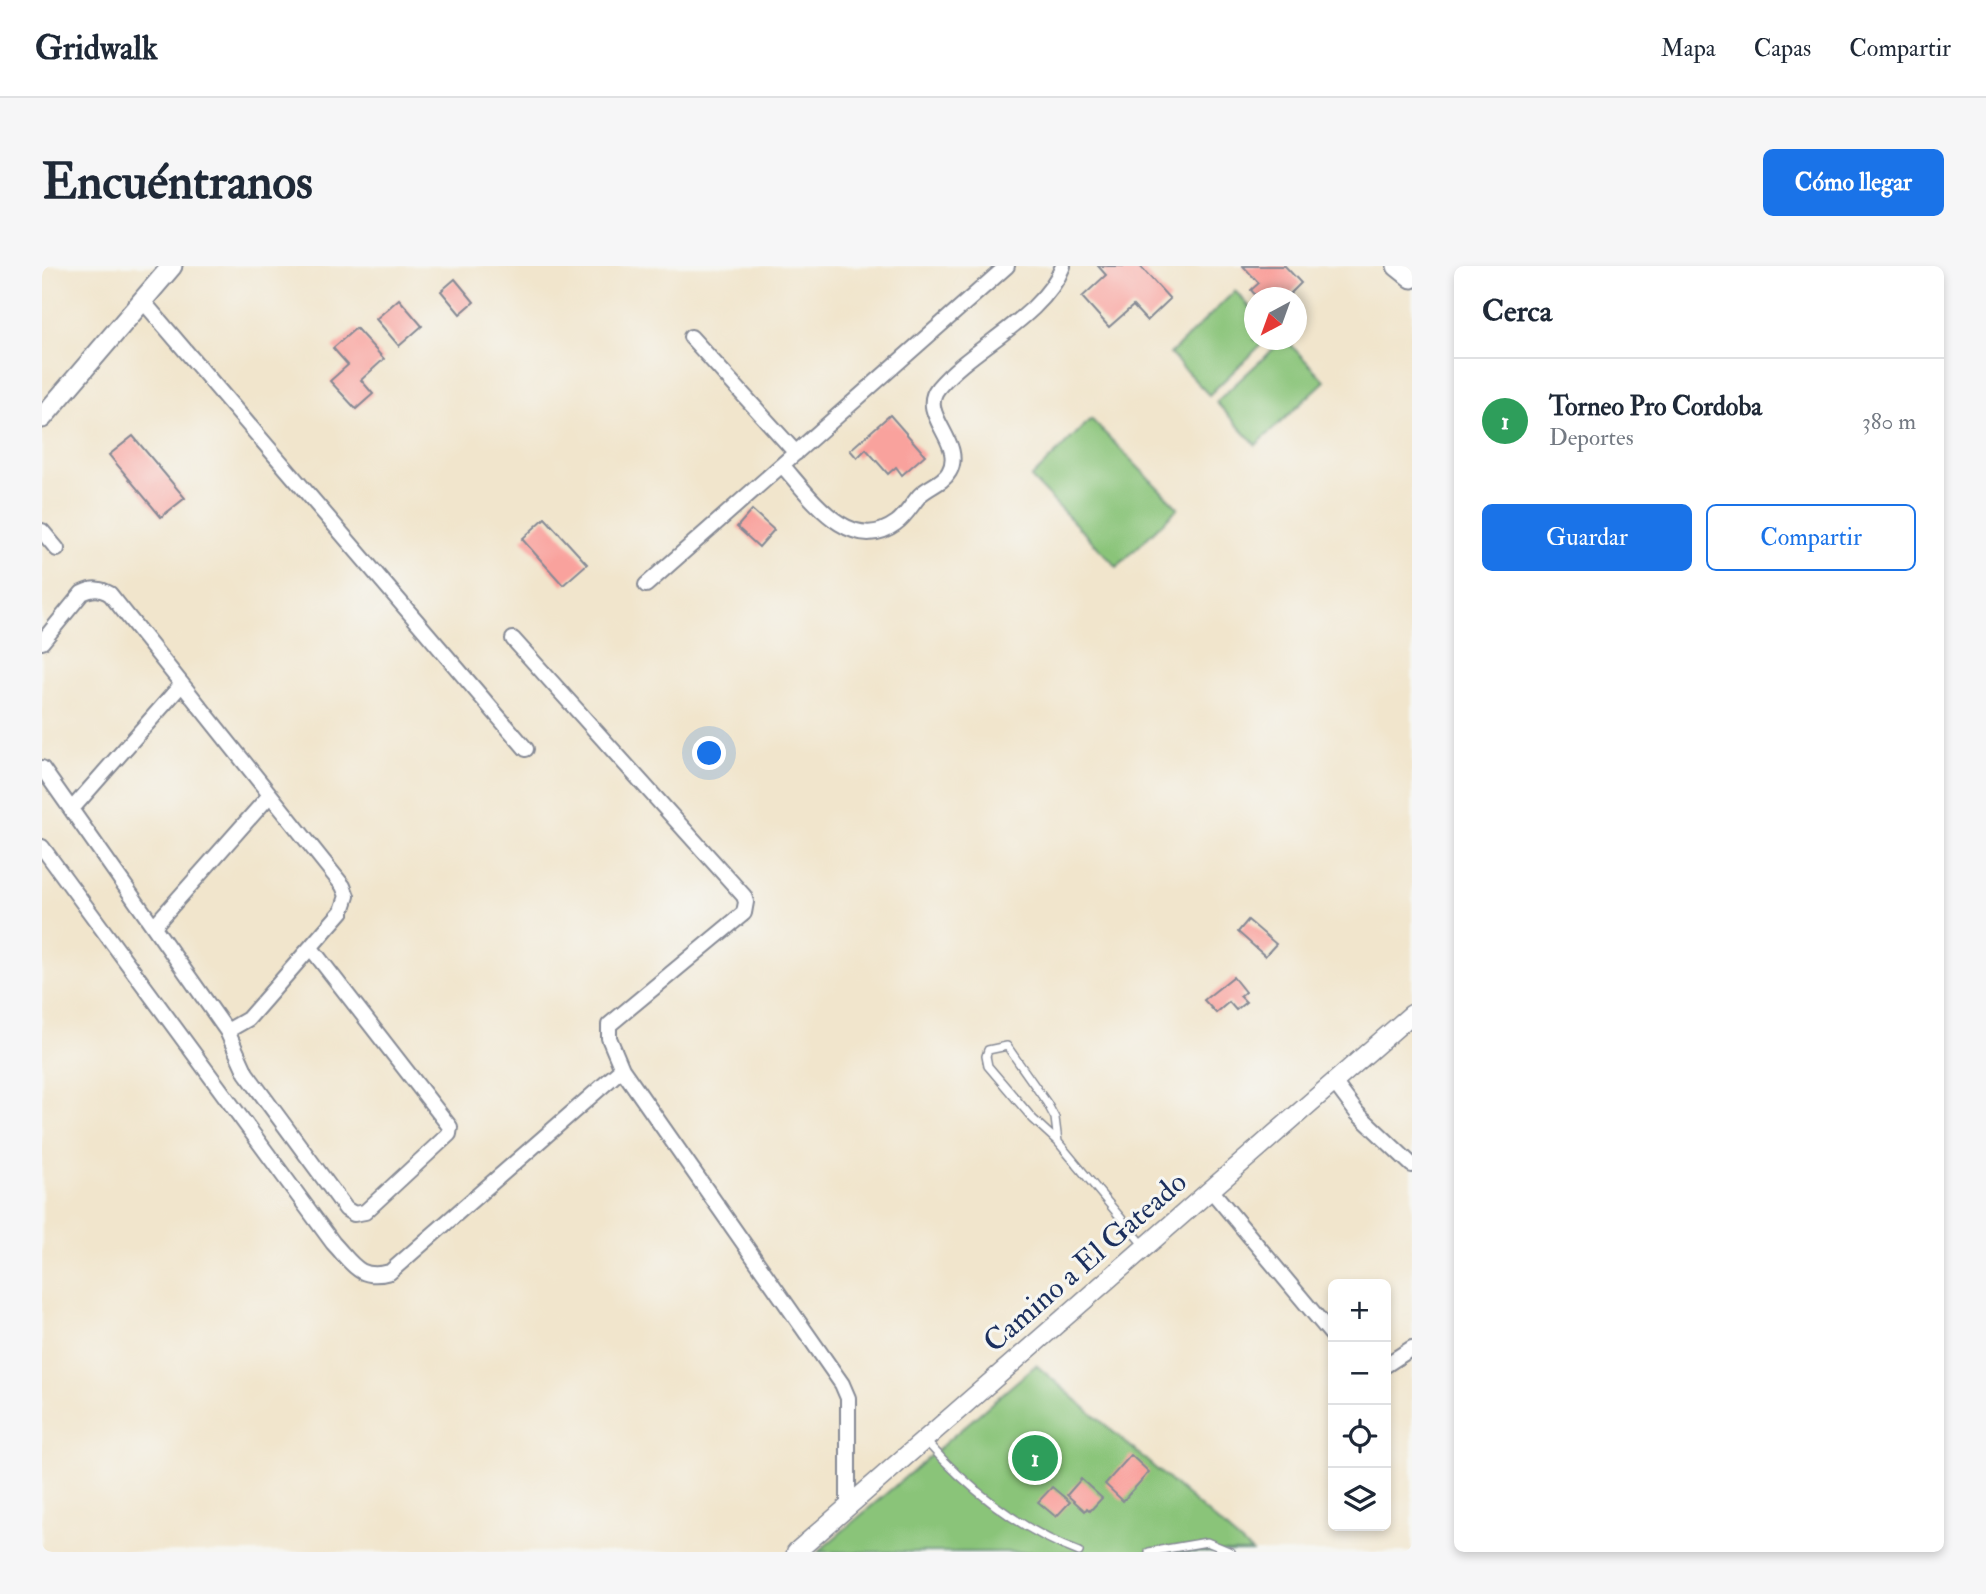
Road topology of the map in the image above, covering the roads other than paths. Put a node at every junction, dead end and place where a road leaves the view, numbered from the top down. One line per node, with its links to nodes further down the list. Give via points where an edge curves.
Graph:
1 (172, 266): 6 (main road)
2 (1007, 266): 9 (street)
3 (1062, 266): 10 (street, via 1040,301 936,390 932,401 953,457 950,471 923,492 898,522 883,531 845,528 822,510)
4 (1397, 266): 5 (main road)
5 (1412, 278)
6 (142, 300): 8 (main road); 17 (street)
7 (691, 337): 9 (street)
8 (42, 418)
9 (796, 453): 10 (street)
10 (782, 465): 13 (street)
11 (42, 531): 12 (street)
12 (57, 549)
13 (646, 585)
14 (513, 639): 26 (street, via 746,902 744,913 609,1025 609,1038)
15 (42, 642): 16 (street, via 82,593 102,589)
16 (182, 684): 19 (street); 20 (street)
17 (526, 749)
18 (42, 768): 20 (street)
19 (270, 795): 22 (street); 23 (street, via 347,896 342,911)
20 (72, 808): 22 (street)
21 (42, 847): 26 (street, via 333,1242 363,1273 390,1272)
22 (154, 926): 25 (street)
23 (311, 948): 25 (street, via 248,1019); 25 (street, via 450,1127 449,1133 365,1212 355,1214 346,1209 246,1073)
24 (1412, 1014): 27 (street, Camino a El Gateado)
25 (227, 1031)
26 (622, 1069): 36 (street, via 842,1384 848,1398)
27 (1334, 1082): 29 (street, via 1357,1113); 30 (street, Camino a El Gateado)
28 (1058, 1142): 28 (lane, via 1055,1118 1007,1046 988,1050 988,1066); 31 (lane)
29 (1412, 1165)
30 (1211, 1190): 31 (street, Camino a El Gateado); 32 (street)
31 (1145, 1247): 35 (street, Camino a El Gateado)
32 (1328, 1330)
33 (1412, 1348): 34 (street)
34 (1391, 1362)
35 (925, 1440): 36 (street, Camino a El Gateado); 38 (lane, via 981,1494 1035,1532)
36 (848, 1506): 37 (street, Camino a El Gateado)
37 (796, 1552)
38 (1079, 1552)
39 (1149, 1552): 40 (lane, via 1207,1542)
40 (1231, 1552)

